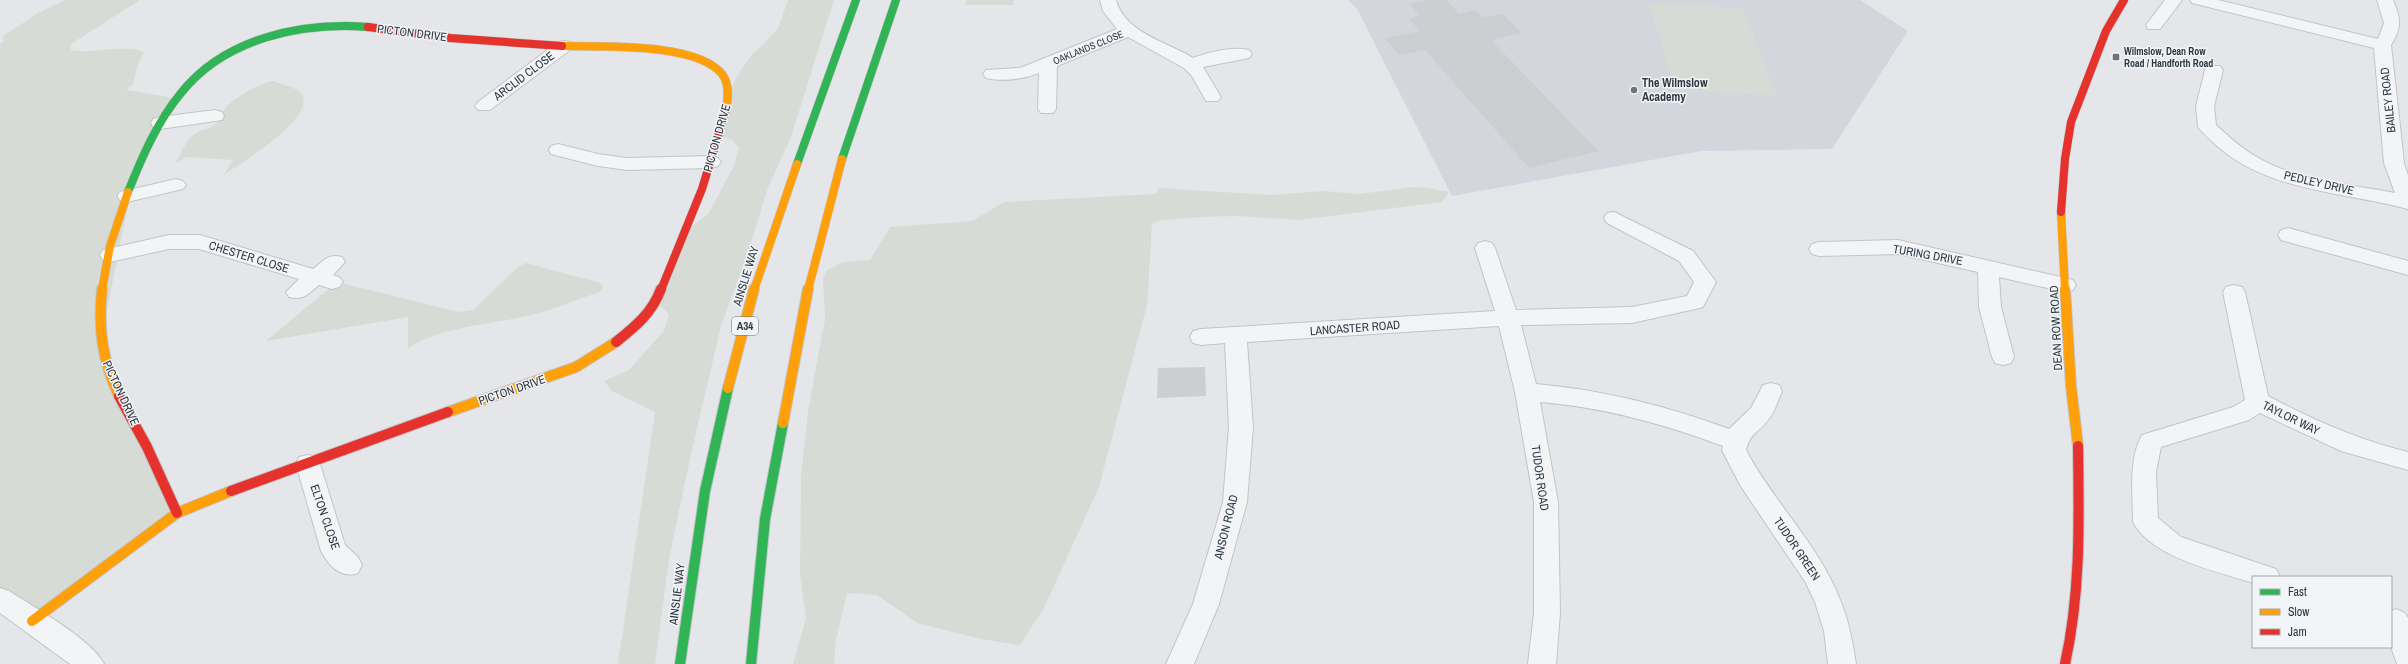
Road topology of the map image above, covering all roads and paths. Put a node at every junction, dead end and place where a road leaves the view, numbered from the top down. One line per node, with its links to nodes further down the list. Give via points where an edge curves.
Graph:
1 (856, 0): 57 (main road, AINSLIE WAY / A34, via 757,279 719,426 696,543)
2 (896, 0): 58 (main road, via 847,140 810,276 764,519)
3 (1108, 0): 9 (street, OAKLANDS CLOSE, via 1112,16)
4 (2124, 0): 36 (main road, DEAN ROW ROAD, via 2106,31 2071,122 2061,217)
5 (2174, 0): 8 (street)
6 (2198, 0): 10 (street)
7 (2385, 0): 10 (street, via 2393,20 2392,32)
8 (2154, 25)
9 (1129, 30): 13 (street, OAKLANDS CLOSE); 14 (street, OAKLANDS CLOSE)
10 (2382, 45): 20 (street, BAILEY ROAD)
11 (564, 46): 18 (street, ARCLID CLOSE); 23 (main road, PICTON DRIVE, via 448,38 355,26 331,25 300,29 249,43 209,64 189,82); 25 (main road, PICTON DRIVE, via 673,51 690,55 716,68 727,83 728,95 725,117)
12 (1243, 54): 14 (street, via 1206,59)
13 (1048, 63): 16 (street, OAKLANDS CLOSE, via 1023,72); 19 (street, OAKLANDS CLOSE)
14 (1192, 65): 17 (street, OAKLANDS CLOSE, via 1202,77)
15 (2214, 70): 28 (street, PEDLEY DRIVE, via 2205,106 2207,127 2255,164 2293,179)
16 (992, 74)
17 (1212, 97)
18 (490, 102)
19 (1047, 109)
20 (2389, 113): 22 (street); 28 (street, BAILEY ROAD, via 2394,163)
21 (210, 117): 23 (street)
22 (2408, 118)
23 (160, 123): 27 (main road, PICTON DRIVE, via 144,150)
24 (558, 150): 25 (street, via 627,164)
25 (711, 162): 48 (main road, PICTON DRIVE, via 656,302 644,320 612,345 576,367 404,427)
26 (176, 185): 27 (street)
27 (127, 196): 33 (main road, PICTON DRIVE)
28 (2407, 202)
29 (1614, 218): 39 (street, via 1686,256 1705,282 1694,302 1632,315)
30 (2288, 235): 35 (street)
31 (1485, 248): 39 (street, TUDOR ROAD)
32 (1819, 249): 34 (street, TURING DRIVE, via 1898,248)
33 (110, 255): 37 (street, CHESTER CLOSE, via 169,242 200,242 328,274); 49 (main road, PICTON DRIVE, via 100,308 104,358 120,397)
34 (1988, 266): 36 (street, TURING DRIVE); 42 (street, via 1990,307)
35 (2408, 268)
36 (2065, 285): 62 (main road, DEAN ROW ROAD, via 2071,386 2079,452 2080,498 2079,562)
37 (297, 292)
38 (2234, 292): 45 (street, TAYLOR WAY)
39 (1508, 318): 40 (street, LANCASTER ROAD); 44 (street, TUDOR ROAD)
40 (1236, 336): 41 (street, LANCASTER ROAD); 59 (street, ANSON ROAD, via 1241,427 1235,502 1206,604)
41 (1201, 338)
42 (2003, 357)
43 (1771, 391): 46 (street, via 1760,414 1738,433)
44 (1527, 392): 46 (street, via 1574,396 1647,411); 60 (street, TUDOR ROAD, via 1546,502 1547,613)
45 (2257, 401): 47 (street, TAYLOR WAY, via 2334,438 2382,456); 51 (street, via 2251,409 2241,414 2150,441 2144,472 2146,522 2172,544)
46 (1735, 441): 61 (street, TUDOR GREEN, via 1734,450 1740,463 1821,584 1831,605 1841,640)
47 (2408, 461)
48 (308, 464): 49 (main road, PICTON DRIVE); 50 (street, ELTON CLOSE, via 334,551)
49 (178, 513): 53 (main road, PICTON DRIVE)
50 (349, 565)
51 (2264, 576)
52 (0, 599): 53 (street)
53 (32, 621): 56 (street)
54 (2398, 622): 55 (street)
55 (2408, 659)
56 (90, 664)
57 (680, 664)
58 (751, 664)
59 (1180, 664)
60 (1542, 664)
61 (1842, 664)
62 (2065, 664)

